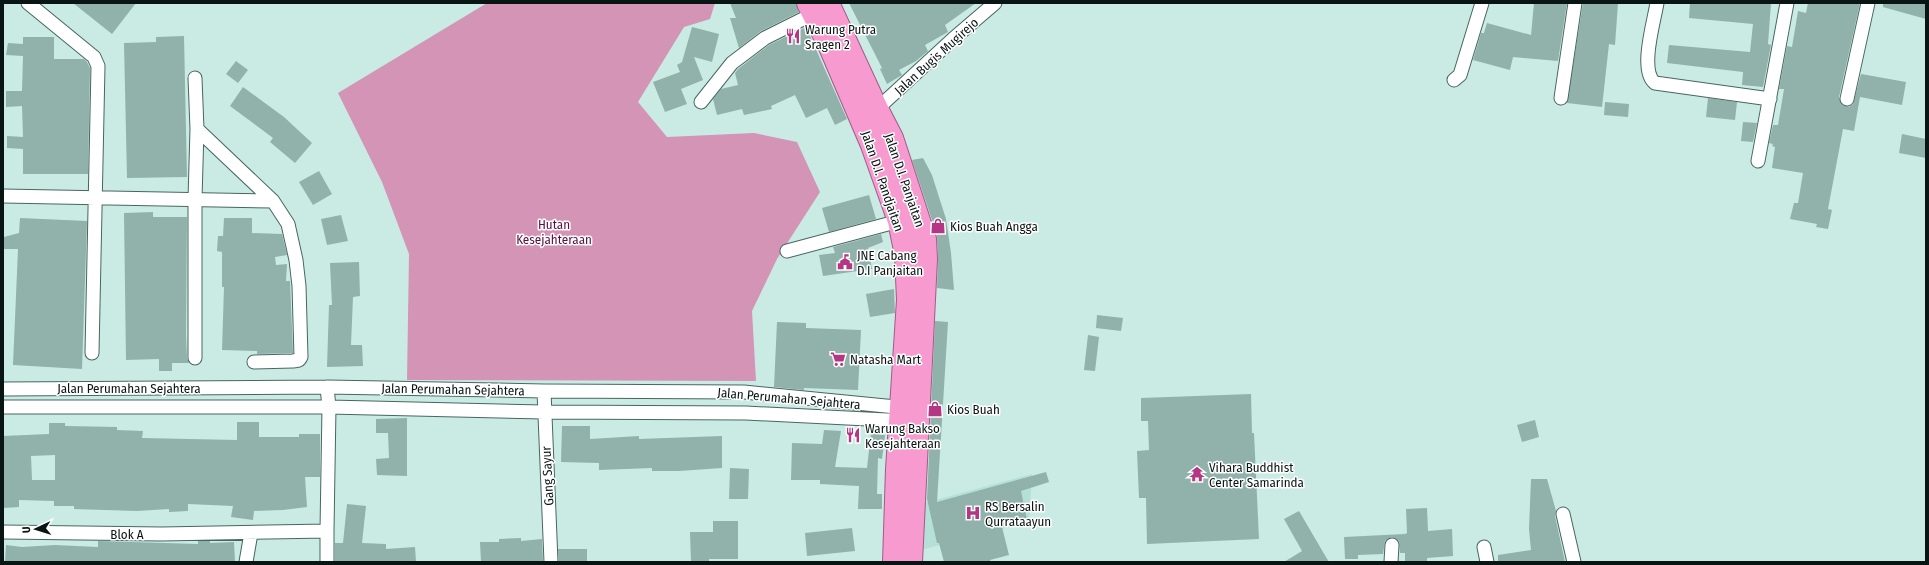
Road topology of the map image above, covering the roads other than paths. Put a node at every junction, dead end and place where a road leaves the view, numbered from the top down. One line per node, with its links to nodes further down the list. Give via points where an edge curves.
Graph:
1 (28, 3): 19 (street, via 97,61)
2 (995, 3): 15 (street, Jalan Bugis Mugirejo)
3 (1482, 3): 10 (street, via 1460,75)
4 (1575, 3): 11 (street)
5 (1657, 3): 12 (street, via 1646,65 1655,83)
6 (1788, 3): 12 (street)
7 (1868, 3): 13 (street)
8 (816, 7): 14 (street, via 765,38 732,63); 15 (highway, Jalan D.I. Panjaitan); 22 (highway, Jalan D.I. Pandjaitan, via 830,47 872,145)
9 (195, 78): 16 (street)
10 (1454, 80)
11 (1561, 98)
12 (1770, 99): 17 (street)
13 (1847, 99)
14 (701, 102)
15 (877, 109): 33 (highway, Jalan D.I. Panjaitan, via 892,138 924,239 926,259)
16 (197, 129): 20 (street); 21 (street)
17 (1758, 161)
18 (3, 196): 19 (street)
19 (96, 197): 20 (street); 24 (street)
20 (195, 199): 21 (street); 25 (street)
21 (273, 201): 26 (street, via 288,224 296,260 301,357 293,362)
22 (899, 221): 23 (street); 33 (highway, Jalan D.I. Pandjaitan, via 906,255)
23 (787, 251)
24 (92, 353)
25 (196, 358)
26 (254, 362)
27 (327, 387): 28 (street, Jalan Perumahan Sejahtera); 29 (street, Jalan Perumahan Sejahtera); 31 (street)
28 (3, 388)
29 (544, 391): 32 (street, Gang Sayur); 33 (street, Jalan Perumahan Sejahtera, via 744,392)
30 (3, 407): 31 (street, Jalan Perumahan Sejahtera)
31 (329, 407): 32 (street, Jalan Perumahan Sejahtera); 35 (street)
32 (544, 412): 33 (street, Jalan Perumahan Sejahtera); 42 (street, Gang Sayur)
33 (910, 415): 43 (highway, Jalan D.I. Pandjaitan, via 897,469); 44 (highway, Jalan D.I. Panjaitan)
34 (1563, 514): 47 (street)
35 (327, 531): 37 (street, Blok A); 41 (street)
36 (3, 532): 37 (street, Blok A)
37 (251, 533): 40 (street)
38 (1392, 545): 45 (street)
39 (1484, 547): 46 (street)
40 (246, 562)
41 (327, 562)
42 (551, 562)
43 (894, 562)
44 (911, 562)
45 (1391, 562)
46 (1487, 562)
47 (1574, 562)

